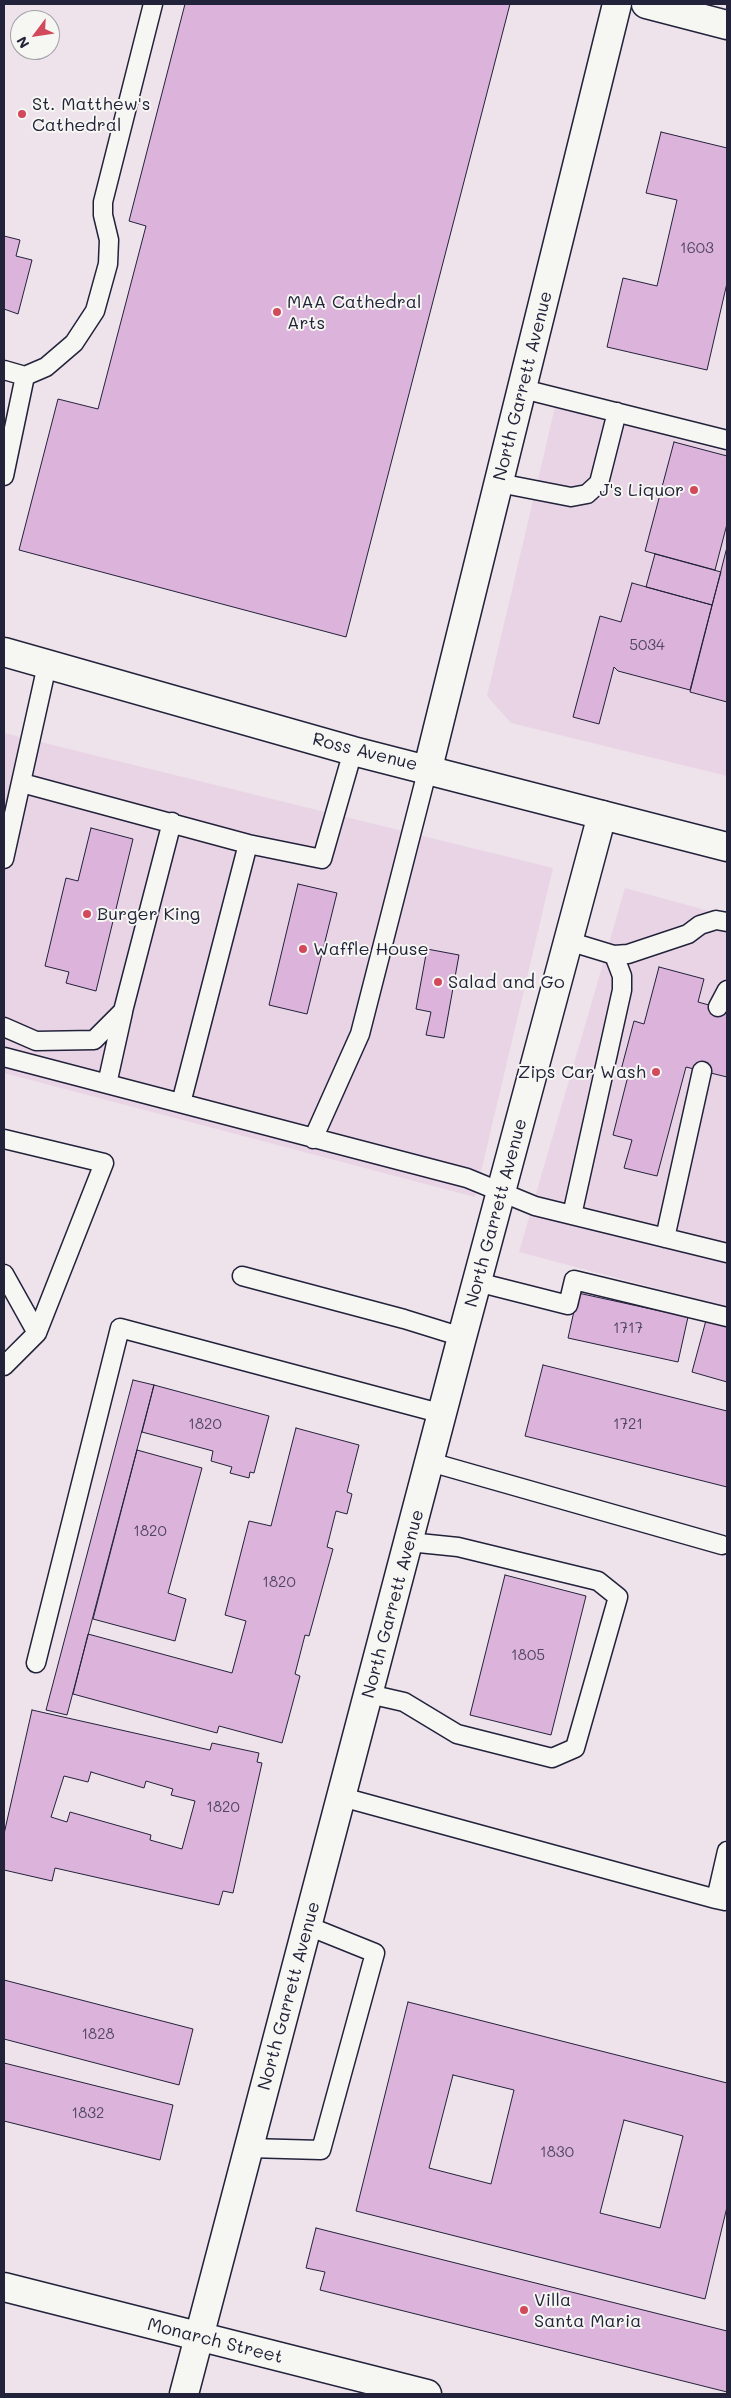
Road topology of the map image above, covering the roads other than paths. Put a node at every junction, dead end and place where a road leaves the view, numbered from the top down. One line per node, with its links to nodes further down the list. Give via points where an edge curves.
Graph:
1 (153, 4): 6 (lane, via 103,202 109,240 108,264 95,311 74,343 46,367)
2 (617, 4): 7 (street, North Garrett Avenue)
3 (646, 4): 4 (street)
4 (727, 24)
5 (4, 370): 6 (lane)
6 (25, 376): 10 (lane)
7 (522, 388): 8 (lane); 11 (street, North Garrett Avenue)
8 (617, 412): 9 (lane); 11 (lane, via 599,483 588,494 571,497)
9 (727, 440)
10 (4, 476)
11 (499, 484): 15 (street, North Garrett Avenue)
12 (4, 652): 13 (street, Ross Avenue)
13 (47, 664): 14 (street, Ross Avenue); 16 (lane)
14 (353, 751): 15 (street, Ross Avenue); 19 (lane, via 322,859)
15 (428, 768): 17 (street, Ross Avenue); 34 (lane, via 360,1034)
16 (22, 783): 18 (lane); 21 (lane)
17 (602, 815): 20 (street, Ross Avenue); 23 (street, North Garrett Avenue)
18 (172, 822): 19 (lane); 27 (lane)
19 (248, 844): 32 (lane)
20 (727, 847)
21 (4, 859)
22 (727, 922): 24 (lane, via 716,920 700,925 688,934 628,954)
23 (568, 941): 24 (lane); 35 (street, North Garrett Avenue)
24 (614, 955): 36 (lane, via 622,976 622,990)
25 (727, 990): 26 (lane)
26 (718, 1007)
27 (123, 1011): 28 (lane, via 94,1040 36,1041); 31 (lane)
28 (4, 1027)
29 (4, 1057): 31 (lane)
30 (702, 1071): 37 (lane)
31 (107, 1084): 32 (lane)
32 (181, 1103): 34 (lane)
33 (4, 1139): 43 (lane, via 104,1163)
34 (313, 1139): 35 (lane, via 467,1178)
35 (501, 1194): 36 (lane); 41 (street, North Garrett Avenue)
36 (572, 1215): 37 (lane)
37 (666, 1238): 38 (lane)
38 (727, 1253)
39 (4, 1274): 43 (lane)
40 (242, 1276): 44 (lane)
41 (477, 1282): 42 (lane, via 568,1305 574,1280); 44 (street, North Garrett Avenue)
42 (727, 1316)
43 (37, 1333): 45 (lane)
44 (462, 1337): 46 (street, North Garrett Avenue)
45 (4, 1366)
46 (443, 1414): 47 (street, North Garrett Avenue); 50 (lane, via 120,1328)
47 (430, 1462): 48 (street, North Garrett Avenue); 49 (lane)
48 (409, 1542): 51 (street, North Garrett Avenue); 51 (lane, via 458,1547 598,1581 618,1597 575,1748 552,1758 456,1734 404,1702)
49 (722, 1545)
50 (36, 1663)
51 (369, 1694): 52 (street, North Garrett Avenue)
52 (342, 1798): 54 (lane); 55 (street, North Garrett Avenue)
53 (727, 1851): 54 (lane)
54 (721, 1900)
55 (308, 1926): 56 (street, North Garrett Avenue); 56 (lane, via 375,1953 321,2150)
56 (249, 2148): 58 (street, North Garrett Avenue)
57 (4, 2287): 58 (street, Monarch Street)
58 (198, 2336): 59 (street, Monarch Street); 60 (street, North Garrett Avenue)
59 (389, 2390): 61 (street, Monarch Street)
60 (184, 2394)
61 (427, 2394)

